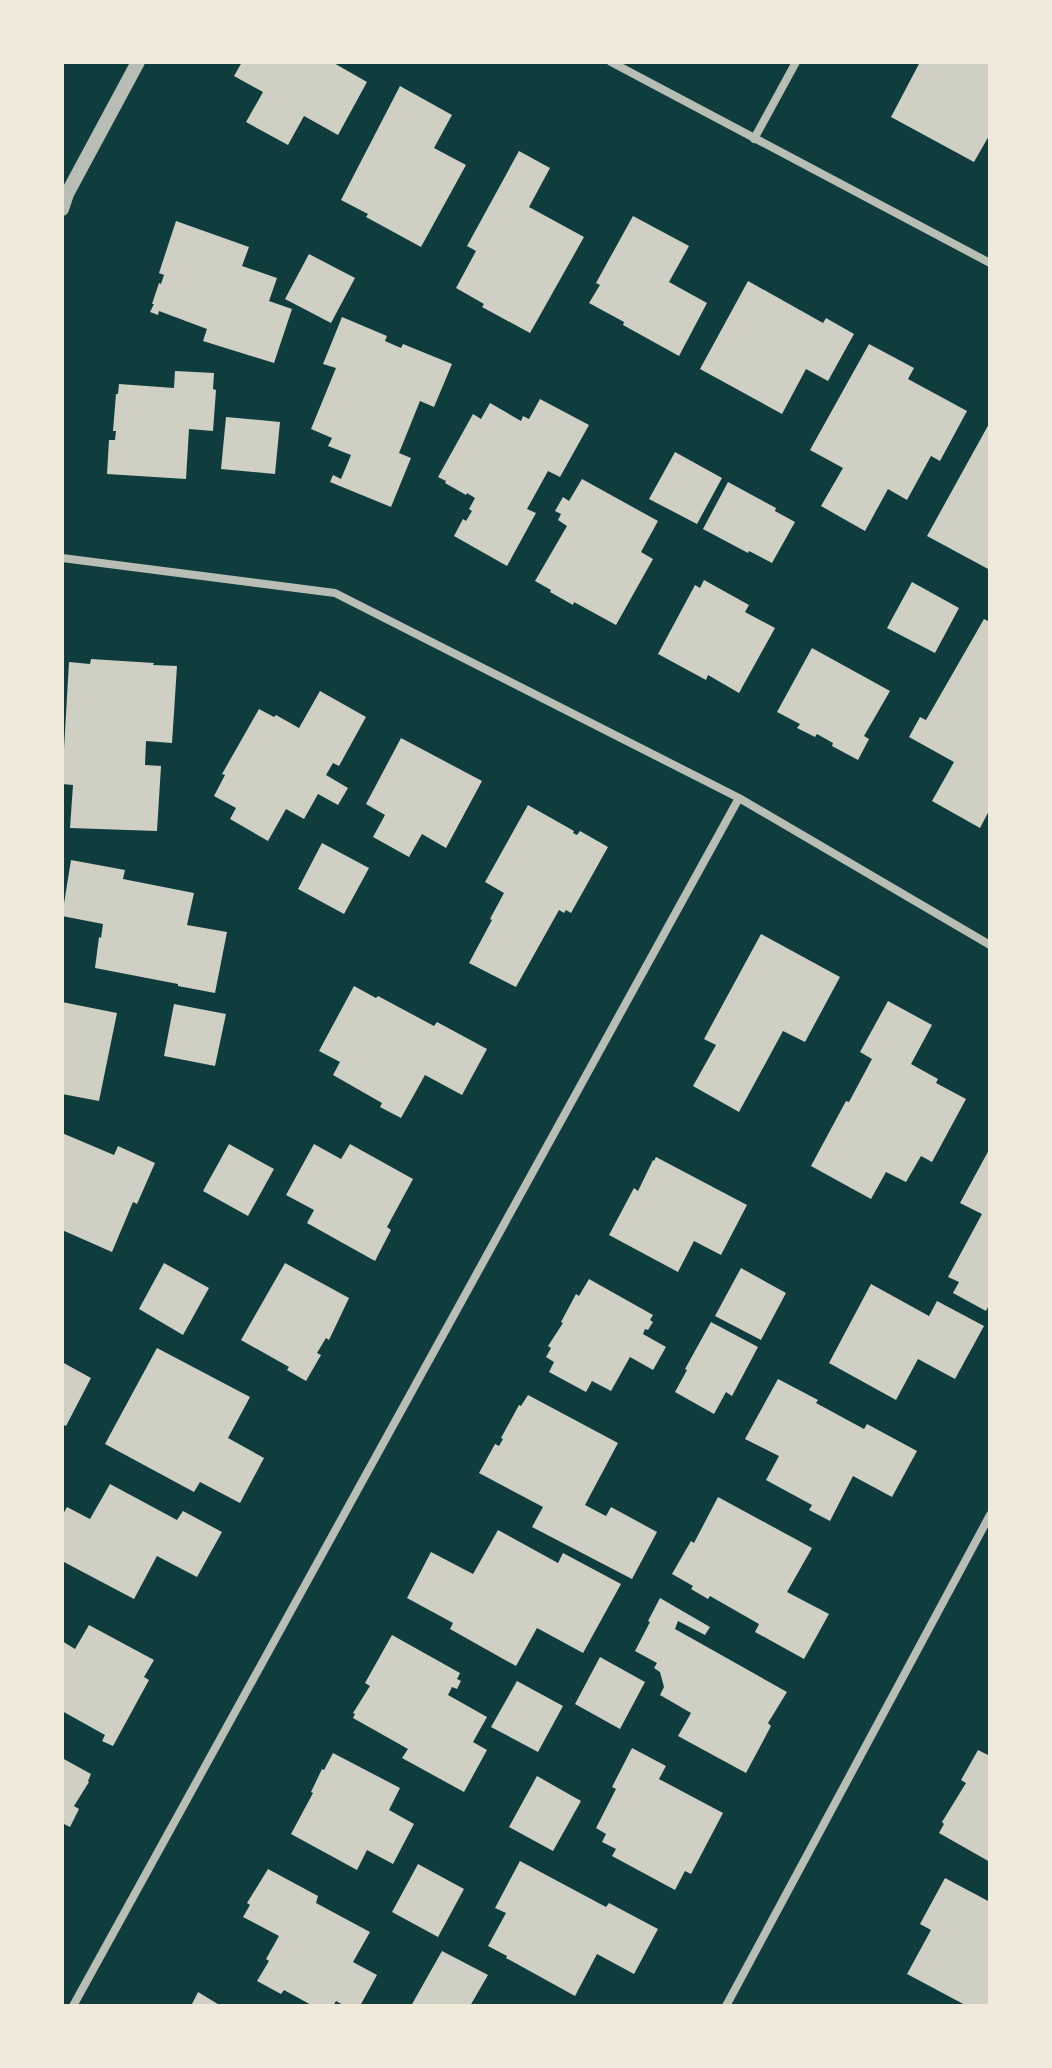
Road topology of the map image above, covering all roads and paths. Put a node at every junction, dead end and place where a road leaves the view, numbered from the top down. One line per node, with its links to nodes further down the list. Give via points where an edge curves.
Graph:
1 (138, 62): 5 (street)
2 (611, 62): 4 (street)
3 (796, 62): 4 (street)
4 (754, 139): 6 (street)
5 (62, 209)
6 (990, 263)
7 (62, 558): 8 (street, via 335,593)
8 (739, 798): 9 (street); 11 (street)
9 (990, 945)
10 (990, 1515): 12 (street)
11 (73, 2006)
12 (726, 2006)

